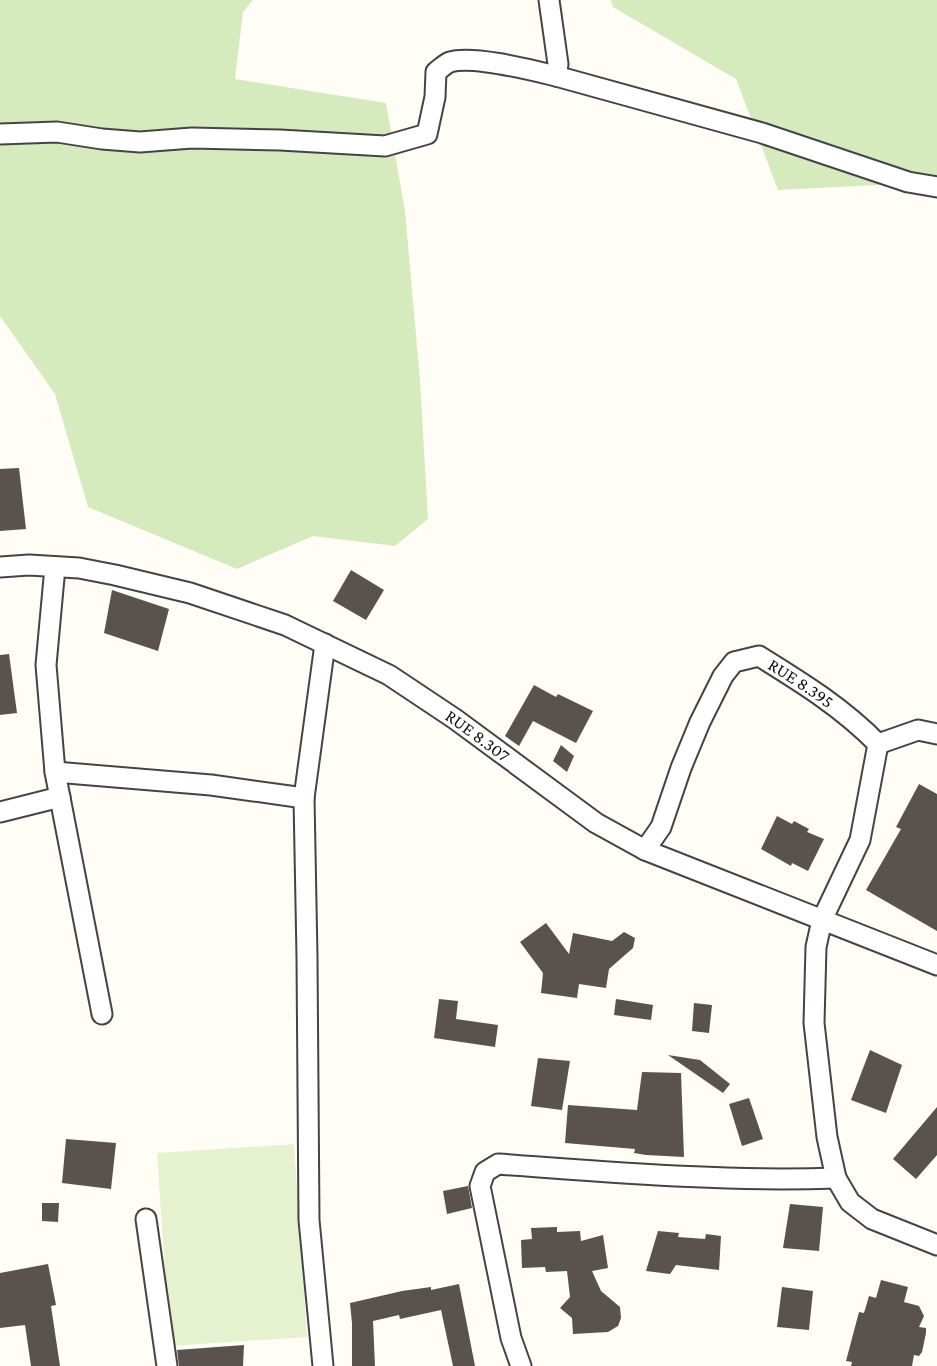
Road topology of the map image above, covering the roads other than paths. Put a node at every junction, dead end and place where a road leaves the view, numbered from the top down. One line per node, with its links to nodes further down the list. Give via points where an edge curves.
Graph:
1 (549, 0): 2 (street)
2 (556, 76): 3 (street, via 502,65 448,63 436,72 427,134 385,146 267,139 140,142 57,132); 4 (street)
3 (0, 134)
4 (937, 187)
5 (55, 567): 6 (street, RUE 8.307); 7 (street, RUE 8.307, via 79,568 190,593); 10 (street, via 46,665)
6 (0, 568)
7 (326, 644): 12 (street); 14 (street, RUE 8.307, via 389,675 596,822)
8 (937, 734): 9 (street, via 918,730)
9 (877, 744): 14 (street, RUE 8.395, via 848,716 759,656 734,662 700,722 662,827); 15 (street, via 860,840)
10 (55, 772): 11 (street); 12 (street)
11 (60, 797): 13 (street); 17 (street)
12 (304, 798): 22 (street, via 309,1220)
13 (0, 812)
14 (645, 850): 15 (street, RUE 8.307)
15 (822, 920): 16 (street, RUE 8.307); 18 (street, via 816,947 814,1023)
16 (937, 965)
17 (102, 1014)
18 (836, 1178): 20 (street, via 850,1202 872,1219); 23 (street, via 661,1177 498,1164 485,1172 480,1186)
19 (146, 1219): 21 (street)
20 (937, 1245)
21 (167, 1366)
22 (323, 1366)
23 (520, 1366)

